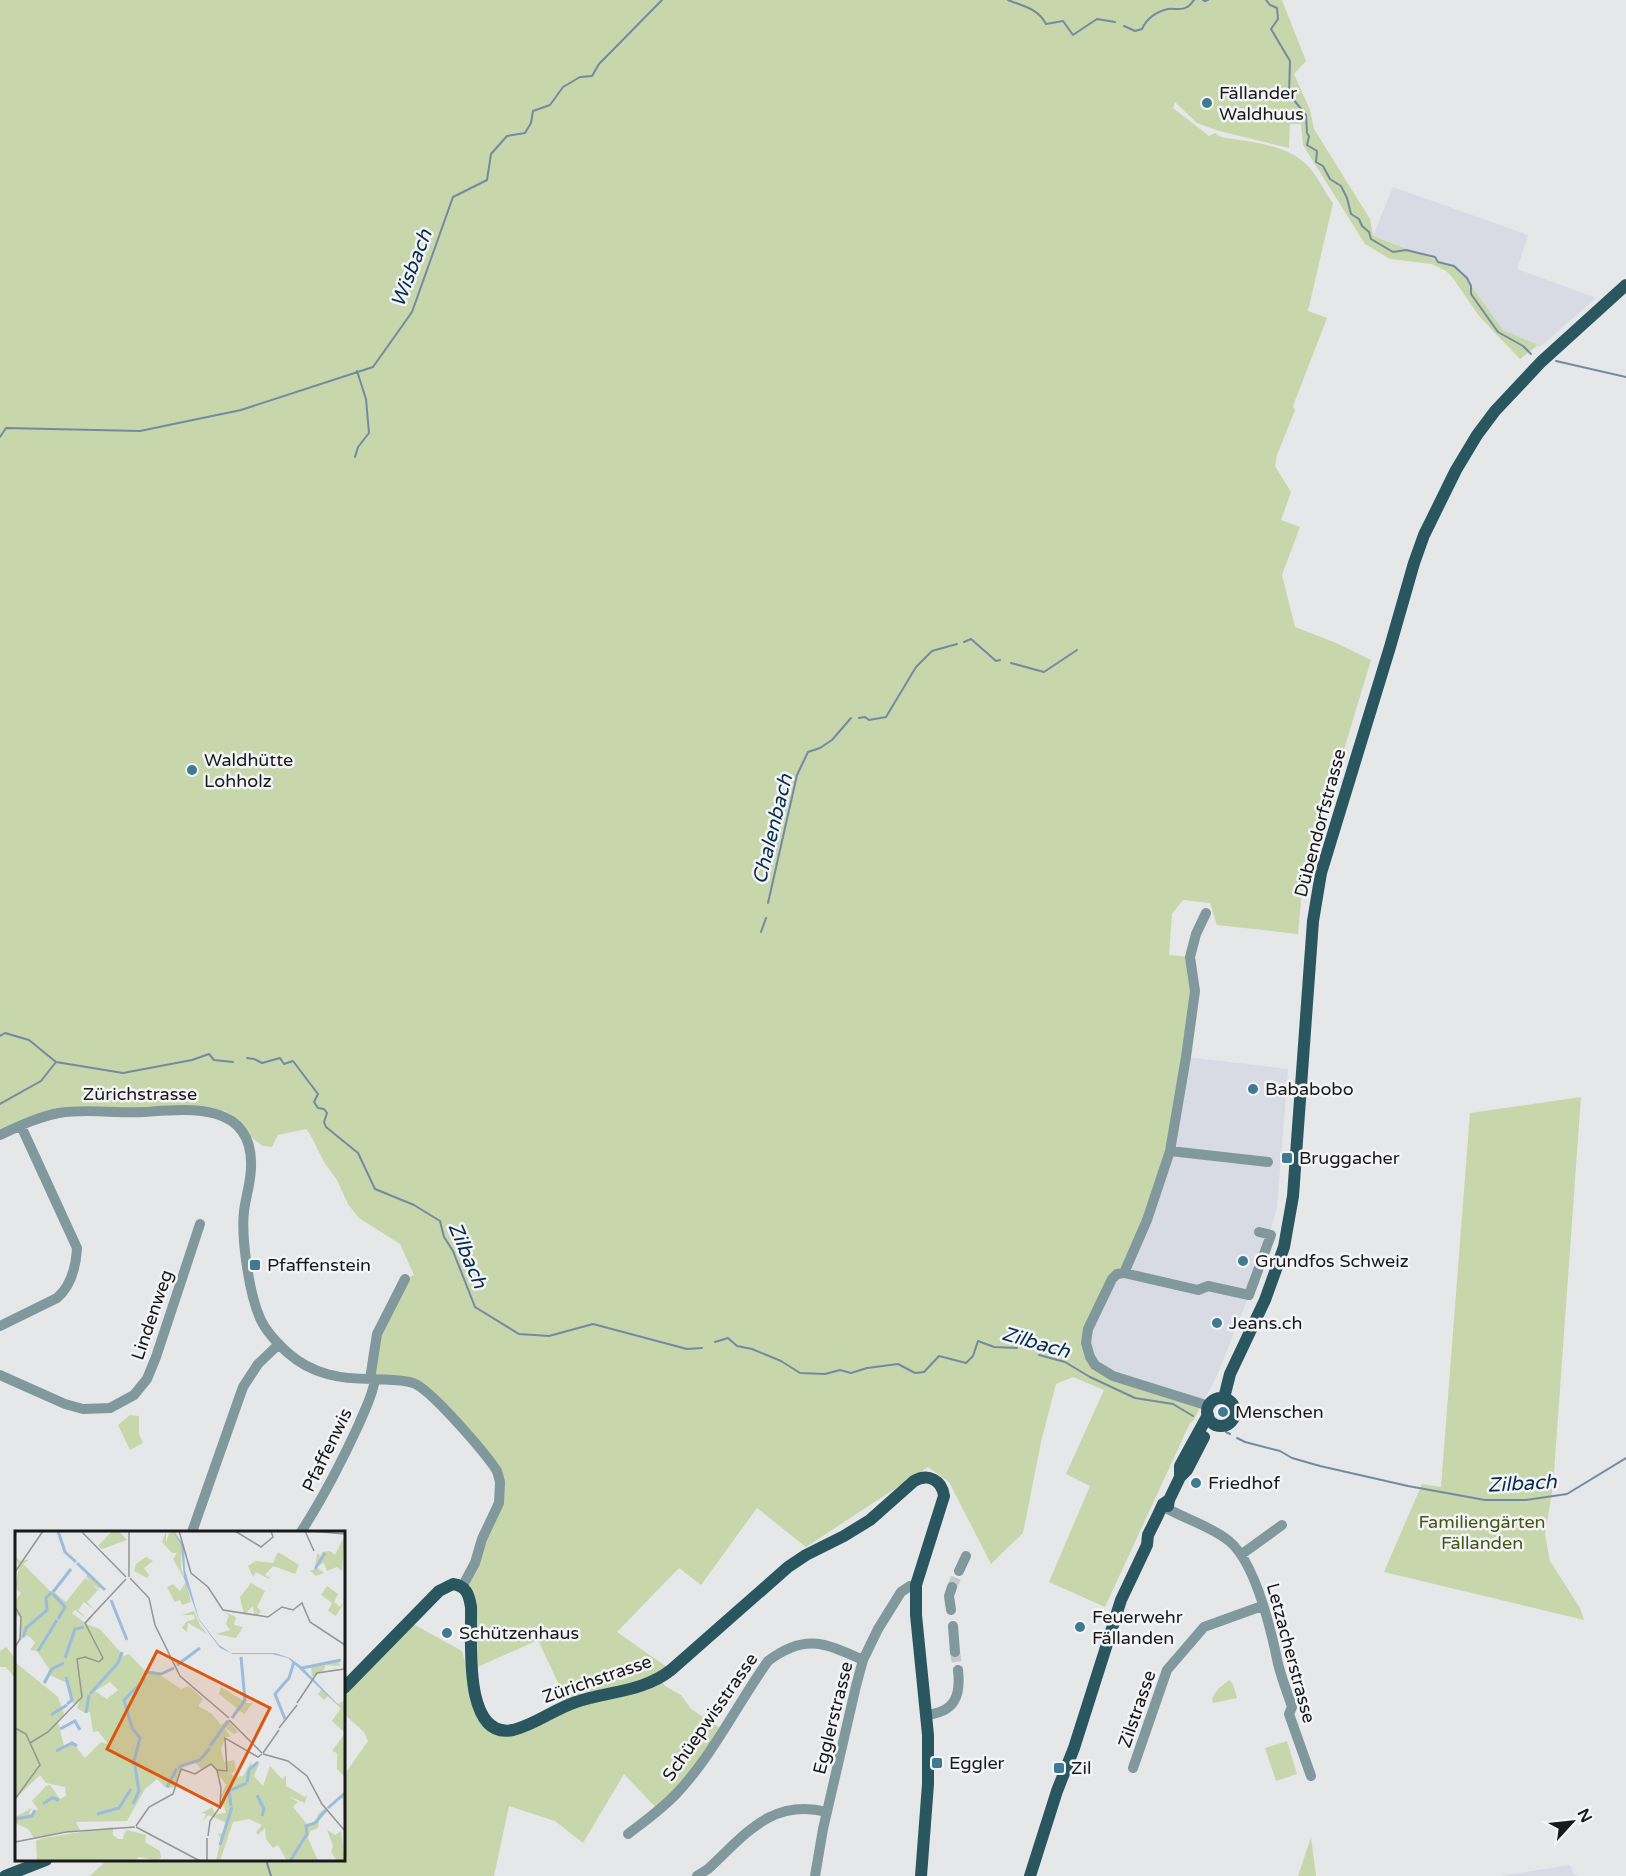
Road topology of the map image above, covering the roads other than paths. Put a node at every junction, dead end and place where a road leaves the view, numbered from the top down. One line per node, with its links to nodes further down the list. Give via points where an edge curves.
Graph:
1 (1626, 285): 15 (main road, Dübendorfstrasse, via 1541,362 1495,411 1455,470 1414,563 1321,873 1313,921 1293,1196 1284,1247 1265,1300 1230,1374)
2 (1206, 913): 5 (street, via 1190,957 1195,991)
3 (21, 1126): 4 (street, Zürichstrasse); 11 (street, via 76,1248 76,1261 70,1281 57,1298); 12 (street, Zürichstrasse, via 58,1113 92,1111 207,1111 234,1123 249,1143 251,1156 244,1213 253,1296 260,1318)
4 (0, 1135)
5 (1170, 1151): 6 (street); 9 (street, via 1148,1220)
6 (1268, 1161)
7 (200, 1224): 13 (street, Lindenweg, via 156,1357 147,1379 134,1395 104,1409 83,1409)
8 (1259, 1232): 9 (street, via 1271,1235 1249,1295 1208,1286 1198,1290)
9 (1124, 1273): 16 (street, via 1112,1279 1088,1329 1090,1357 1099,1369 1113,1376)
10 (405, 1279): 14 (street, Pfaffenwis, via 377,1334)
11 (0, 1326)
12 (279, 1344): 14 (street, Zürichstrasse, via 301,1363 321,1373); 21 (street, via 258,1364 243,1387)
13 (0, 1375)
14 (373, 1379): 22 (street, Pfaffenwis, via 374,1390 347,1449); 27 (street, Zürichstrasse, via 422,1387 497,1471 499,1503)
15 (1224, 1398): 16 (main road, via 1215,1400); 17 (main road, via 1233,1404 1235,1415 1228,1424)
16 (1208, 1411): 17 (main road); 18 (main road, via 1180,1466)
17 (1218, 1425): 18 (main road, via 1205,1435)
18 (1180, 1477): 19 (main road)
19 (1168, 1505): 23 (street, Letzacherstrasse, via 1228,1539); 46 (main road, via 1114,1618)
20 (1282, 1525): 23 (street)
21 (193, 1531)
22 (302, 1531)
23 (1242, 1554): 29 (street, Letzacherstrasse)
24 (966, 1556): 25 (street)
25 (959, 1571)
26 (916, 1585): 27 (main road, Zürichstrasse, via 944,1492 935,1480 927,1477 911,1483 870,1520 788,1567 660,1678 629,1690 574,1702 506,1731 490,1726 476,1702 471,1607 469,1595); 33 (street, Egglerstrasse, via 901,1592); 36 (main road, Zürichstrasse)
27 (462, 1587): 35 (main road, via 453,1584 442,1588)
28 (952, 1587): 30 (street)
29 (1262, 1606): 37 (street, Zilstrasse, via 1204,1627 1167,1670); 38 (street, Letzacherstrasse, via 1292,1707 1289,1714)
30 (951, 1610)
31 (952, 1626): 32 (street)
32 (956, 1652)
33 (863, 1660): 39 (street, Egglerstrasse); 40 (street, Schüepwisstrasse, via 820,1644 800,1644 780,1651 768,1660 678,1792)
34 (958, 1670): 36 (street, via 959,1685 952,1703 943,1712)
35 (345, 1687)
36 (926, 1715): 45 (main road, Zürichstrasse, via 928,1784)
37 (1133, 1768)
38 (1311, 1776)
39 (827, 1812): 43 (street, via 798,1809 768,1817); 44 (street, Egglerstrasse)
40 (628, 1834)
41 (43, 1861): 42 (main road)
42 (4, 1876)
43 (697, 1876)
44 (815, 1876)
45 (921, 1876)
46 (1030, 1876)

